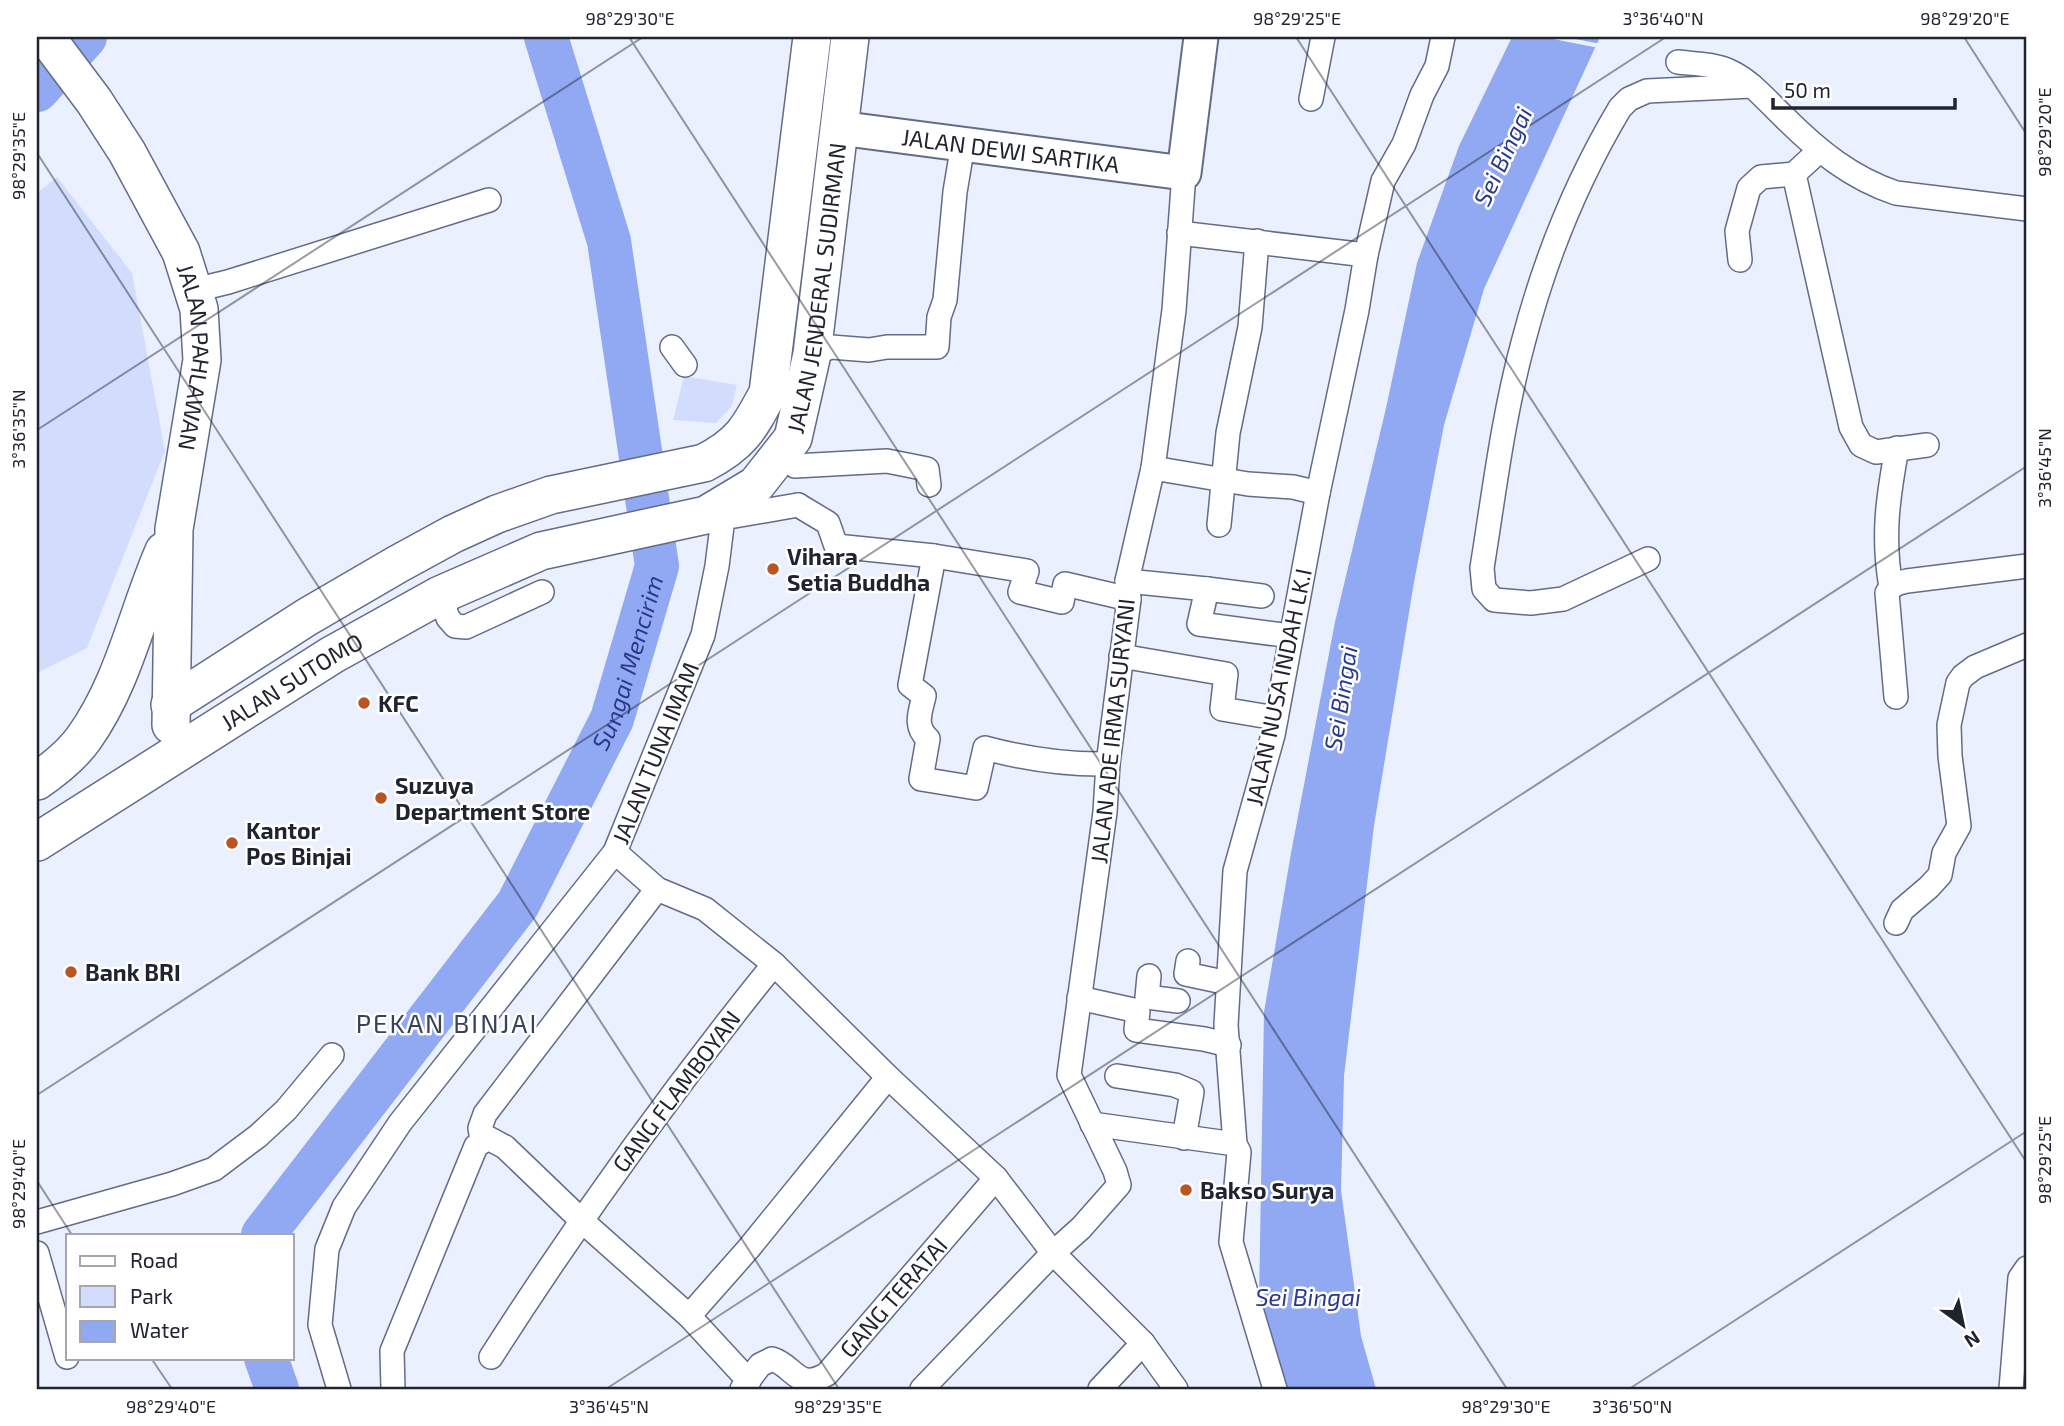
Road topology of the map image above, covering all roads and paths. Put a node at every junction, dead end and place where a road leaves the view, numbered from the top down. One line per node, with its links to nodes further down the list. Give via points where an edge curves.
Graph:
1 (812, 37): 19 (main road, JALAN JENDERAL SUDIRMAN)
2 (850, 37): 10 (main road, JALAN JENDERAL SUDIRMAN)
3 (1201, 37): 13 (street)
4 (1323, 37): 9 (street)
5 (1443, 37): 21 (street, JALAN NUSA INDAH LK.I, via 1437,66 1383,181)
6 (48, 38): 23 (main road, JALAN PAHLAWAN, via 127,152 181,252)
7 (1678, 62): 8 (street, via 1721,68)
8 (1752, 86): 12 (street); 38 (street, via 1647,91 1620,108 1563,220 1523,342 1506,418 1482,568 1484,589 1494,600 1531,603 1563,599)
9 (1311, 99)
10 (839, 128): 11 (street, JALAN DEWI SARTIKA); 20 (main road, JALAN JENDERAL SUDIRMAN)
11 (963, 144): 13 (street, JALAN DEWI SARTIKA); 24 (street, via 937,347 831,347)
12 (1819, 151): 14 (street); 16 (street, via 1856,175 1896,192)
13 (1184, 173): 17 (street, JALAN ADE IRMA SURYANI)
14 (1794, 174): 22 (street, via 1761,177 1749,188 1737,230); 26 (street, via 1851,427 1861,445 1876,452)
15 (489, 200): 23 (street)
16 (2027, 209)
17 (1179, 233): 18 (street); 28 (street, JALAN ADE IRMA SURYANI)
18 (1257, 241): 21 (street); 29 (street, via 1250,327)
19 (786, 246): 20 (main road); 32 (main road, JALAN JENDERAL SUDIRMAN, via 768,393 747,432 704,463)
20 (824, 253): 24 (main road, JALAN JENDERAL SUDIRMAN)
21 (1366, 256): 31 (street, JALAN NUSA INDAH LK.I)
22 (1740, 260)
23 (195, 290): 35 (main road, JALAN PAHLAWAN, via 202,360)
24 (812, 354): 27 (main road, JALAN JENDERAL SUDIRMAN)
25 (1927, 444): 26 (street)
26 (1897, 448): 40 (street, via 1885,531)
27 (794, 452): 30 (street, via 927,469); 33 (street); 36 (main road, JALAN JENDERAL SUDIRMAN, via 756,485 706,514)
28 (1153, 468): 29 (street); 42 (street, JALAN ADE IRMA SURYANI)
29 (1222, 479): 31 (street); 34 (street)
30 (929, 485)
31 (1318, 494): 47 (street, JALAN NUSA INDAH LK.I)
32 (540, 498): 36 (main road); 46 (main road, JALAN SUTOMO, via 453,534)
33 (798, 505): 37 (street, via 828,523 836,546); 58 (street, JALAN TUNA IMAM, via 723,518 703,635)
34 (1219, 525)
35 (174, 529): 52 (main road, JALAN PAHLAWAN); 56 (main road, via 112,691 83,740)
36 (550, 550): 44 (main road, JALAN SUTOMO)
37 (934, 556): 42 (street, via 1027,571 1020,592 1062,602 1065,584); 55 (street, via 910,685 925,696 918,722 928,739 921,779 976,788 985,748 1057,763)
38 (1648, 559)
39 (2027, 566): 40 (street)
40 (1891, 587): 51 (street, via 1887,593)
41 (1207, 589): 42 (street); 45 (street); 47 (street, via 1199,624)
42 (1128, 590): 50 (street, JALAN ADE IRMA SURYANI)
43 (542, 592): 44 (street, via 466,626 455,626 448,618)
44 (440, 595): 49 (main road, JALAN SUTOMO)
45 (1262, 596)
46 (307, 617): 49 (main road); 52 (main road, JALAN SUTOMO)
47 (1291, 636): 53 (street, JALAN NUSA INDAH LK.I)
48 (2027, 645): 60 (street, via 1975,667 1958,683 1949,725 1959,826 1944,853 1940,875 1902,910)
49 (332, 655): 54 (main road, JALAN SUTOMO)
50 (1121, 656): 53 (street, via 1226,674 1222,709); 55 (street, JALAN ADE IRMA SURYANI)
51 (1896, 697)
52 (170, 705): 54 (main road, JALAN PAHLAWAN)
53 (1276, 718): 62 (street, JALAN NUSA INDAH LK.I, via 1235,871)
54 (173, 754): 57 (main road, JALAN SUTOMO)
55 (1108, 764): 64 (street, JALAN ADE IRMA SURYANI)
56 (37, 781)
57 (37, 842)
58 (615, 852): 59 (street); 84 (street, JALAN TUNA IMAM, via 401,1123 344,1207 327,1249 320,1325)
59 (657, 889): 61 (street, via 705,909); 71 (street, via 485,1114)
60 (1896, 923)
61 (774, 964): 68 (street); 74 (street, GANG FLAMBOYAN, via 692,1066)
62 (1228, 983): 63 (street, via 1187,968 1177,1009); 65 (street, JALAN NUSA INDAH LK.I)
63 (1145, 995): 64 (street); 65 (street, via 1136,1030)
64 (1079, 998): 69 (street, JALAN ADE IRMA SURYANI, via 1069,1074)
65 (1229, 1045): 72 (street, JALAN NUSA INDAH LK.I)
66 (332, 1055): 75 (street, via 286,1110 214,1169)
67 (1117, 1076): 70 (street, via 1201,1092)
68 (888, 1077): 73 (street); 79 (street)
69 (1092, 1124): 70 (street); 77 (street, JALAN ADE IRMA SURYANI, via 1119,1185)
70 (1184, 1138): 72 (street)
71 (482, 1140): 74 (street, via 488,1138 505,1147); 85 (street, via 392,1351)
72 (1235, 1143): 89 (street, JALAN NUSA INDAH LK.I, via 1239,1152 1231,1242)
73 (996, 1178): 77 (street); 83 (street, GANG TERATAI, via 827,1374 816,1381 806,1380 772,1359 760,1365)
74 (581, 1220): 79 (street); 82 (street, GANG FLAMBOYAN)
75 (37, 1222)
76 (37, 1253): 81 (street)
77 (1053, 1253): 80 (street); 86 (street)
78 (2027, 1268): 90 (street, via 2020,1278)
79 (689, 1316): 83 (street)
80 (1143, 1343): 87 (street); 88 (street)
81 (66, 1354)
82 (491, 1357)
83 (745, 1385)
84 (339, 1389)
85 (393, 1389)
86 (922, 1389)
87 (1100, 1389)
88 (1176, 1389)
89 (1275, 1389)
90 (2011, 1389)

